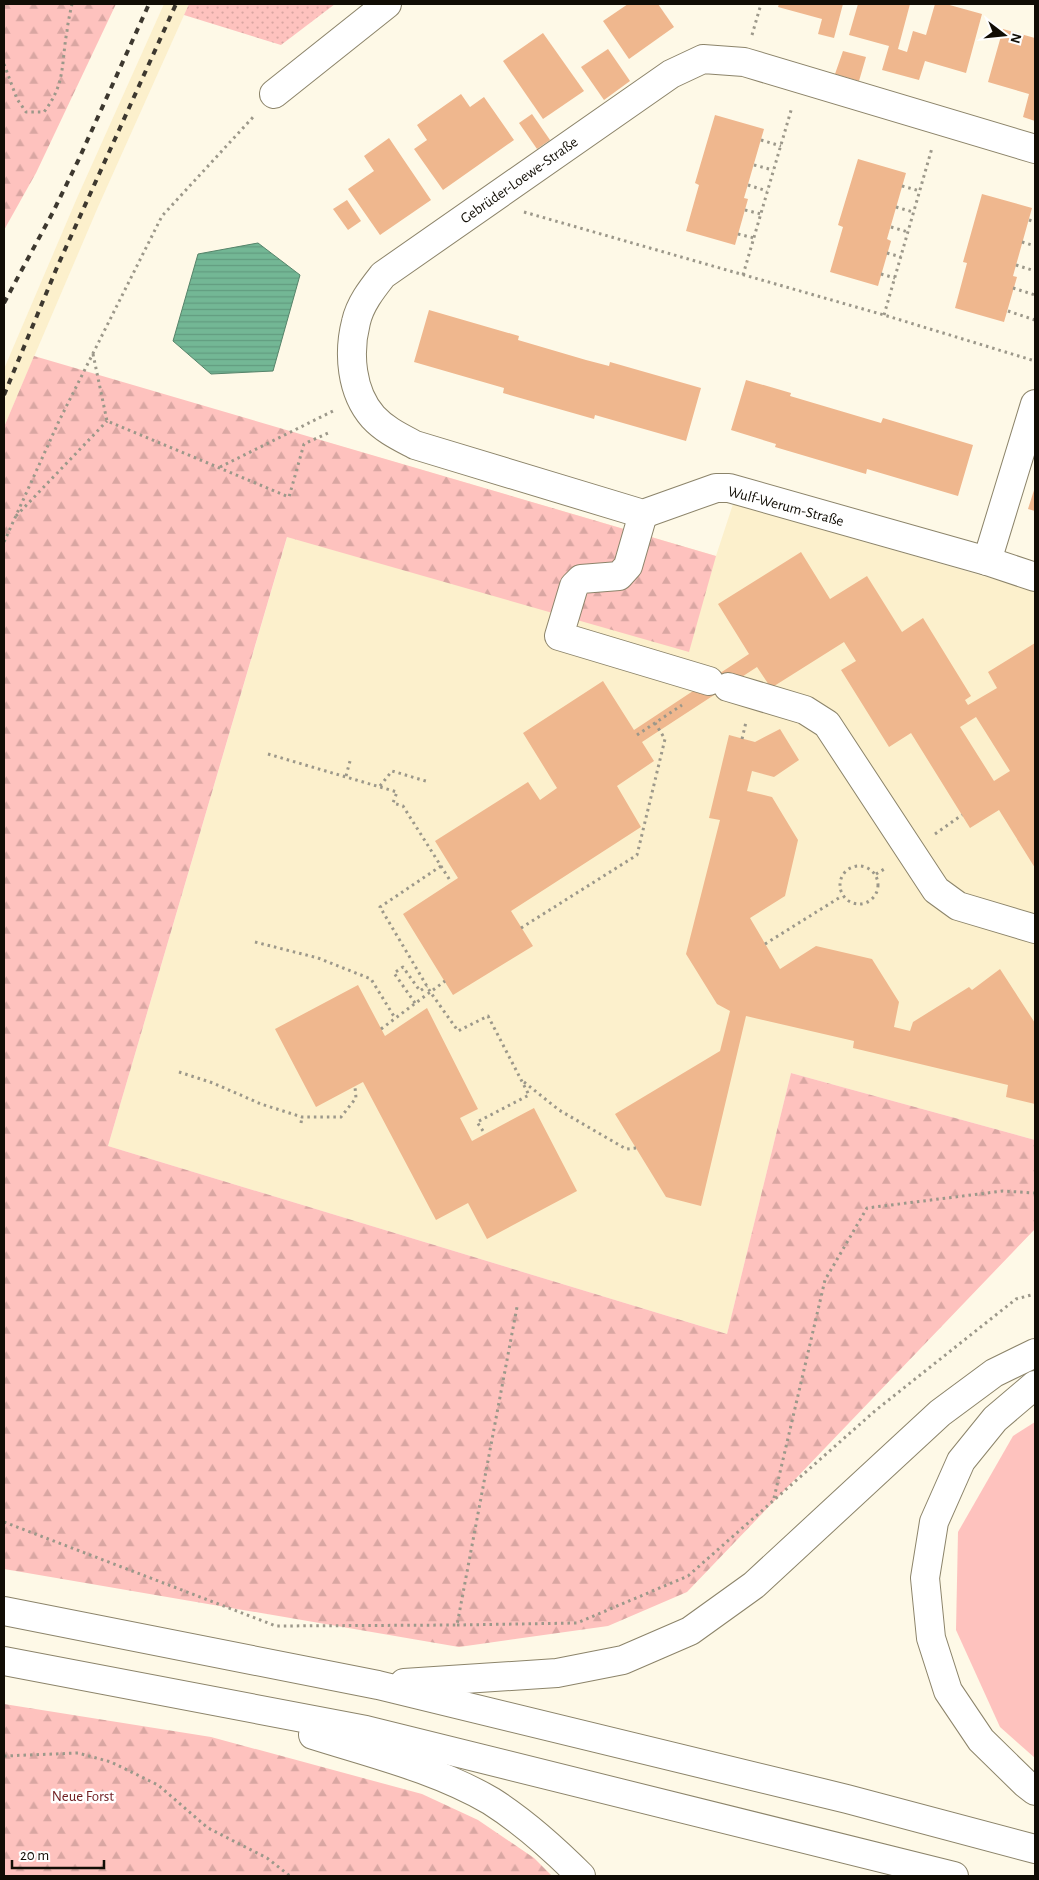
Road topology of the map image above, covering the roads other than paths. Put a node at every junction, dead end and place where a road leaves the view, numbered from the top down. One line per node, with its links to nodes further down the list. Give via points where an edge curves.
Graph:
1 (387, 4): 2 (main road)
2 (274, 94)
3 (1035, 149): 5 (main road, Gebrüder-Loewe-Straße, via 744,62 703,59 671,74 383,275 367,295 356,321 352,349 354,377 367,407 389,430 415,445)
4 (1035, 404): 6 (main road)
5 (643, 514): 6 (main road, Wulf-Werum-Straße, via 716,488 729,488); 8 (main road, via 628,566 619,576 581,579 574,586 559,636 805,710 827,724 845,769 936,890 958,906)
6 (987, 561): 7 (main road, Wulf-Werum-Straße)
7 (1035, 577)
8 (1035, 929)
9 (1035, 1353): 13 (main road, via 994,1373 940,1413 754,1585 690,1631 623,1660 557,1674)
10 (1035, 1386): 15 (main road, via 996,1419 960,1461 934,1522 925,1578 931,1638 948,1691 980,1740)
11 (4, 1611): 13 (main road)
12 (4, 1661): 14 (main road)
13 (378, 1685): 16 (main road, via 847,1799)
14 (218, 1702): 17 (main road, via 222,1706 437,1775 491,1802 548,1843); 18 (main road, via 366,1730)
15 (1035, 1791)
16 (1035, 1849)
17 (582, 1876)
18 (954, 1876)

